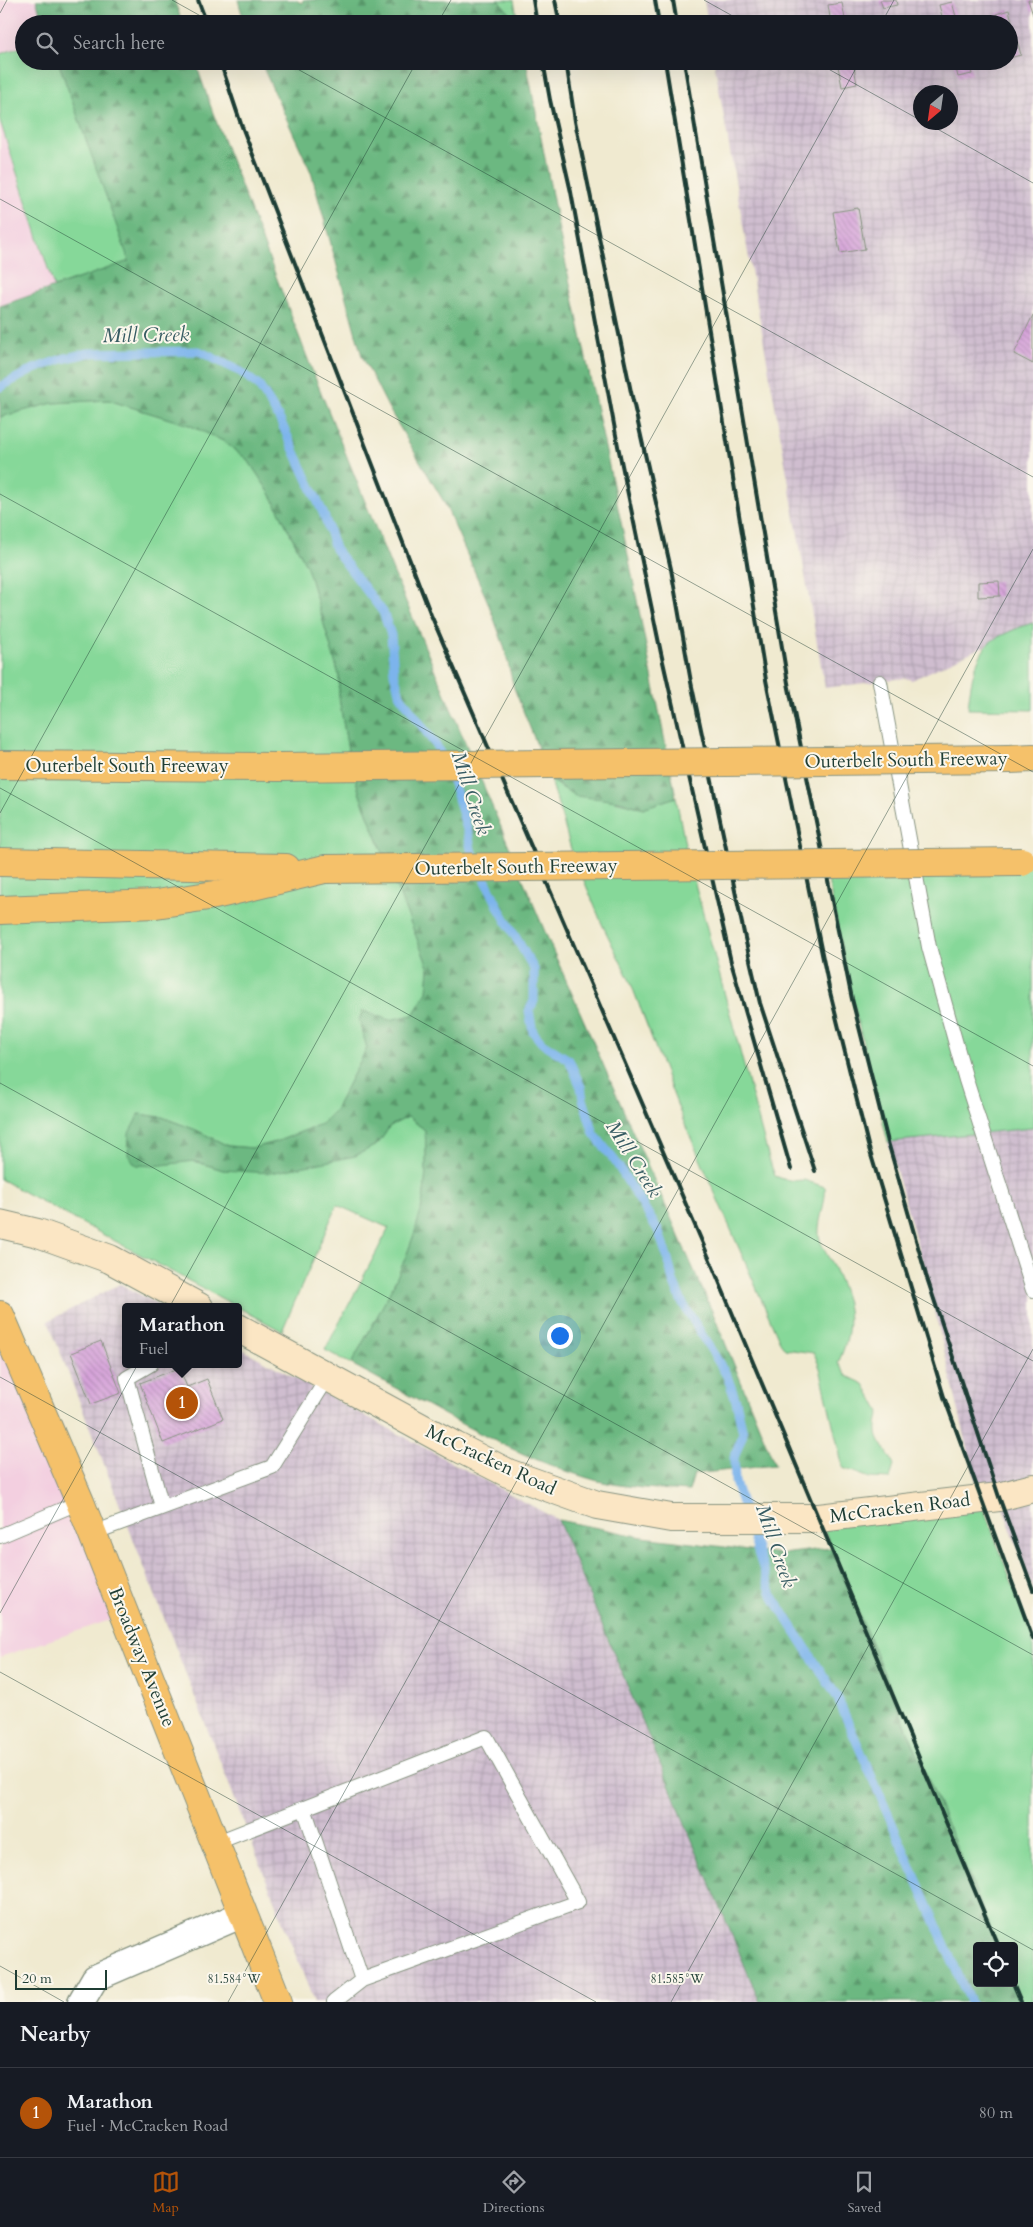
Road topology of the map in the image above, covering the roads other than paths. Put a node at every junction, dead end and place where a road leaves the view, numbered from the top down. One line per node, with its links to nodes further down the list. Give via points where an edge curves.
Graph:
1 (880, 682): 9 (lane, via 929,947 966,1080)
2 (1021, 758): 3 (main road, Outerbelt South Freeway, bridge, via 278,767)
3 (0, 765)
4 (0, 862): 6 (main road, Outerbelt South Freeway)
5 (1028, 862): 6 (main road, Outerbelt South Freeway, bridge)
6 (325, 868): 7 (main road, via 215,895 156,904)
7 (0, 910)
8 (0, 1224): 10 (street, via 38,1233 110,1259)
9 (1033, 1290)
10 (192, 1303)
11 (0, 1315): 16 (main road, Broadway Avenue)
12 (242, 1330): 14 (street, McCracken Road)
13 (144, 1368): 17 (lane, via 127,1378)
14 (328, 1377): 15 (street, McCracken Road, via 508,1473 597,1506 639,1514 697,1519 819,1518 999,1497); 17 (lane, via 272,1467)
15 (1033, 1488)
16 (80, 1502): 18 (main road, Broadway Avenue); 19 (lane)
17 (162, 1508): 18 (lane)
18 (93, 1533): 21 (main road, Broadway Avenue)
19 (0, 1536)
20 (304, 1808): 21 (lane); 23 (lane); 23 (lane, via 486,1736 578,1902)
21 (215, 1843): 22 (main road, Broadway Avenue)
22 (243, 1914): 24 (street, via 95,1978); 25 (main road, Broadway Avenue)
23 (362, 1980): 26 (lane)
24 (81, 2002)
25 (278, 2002)
26 (334, 2002)

